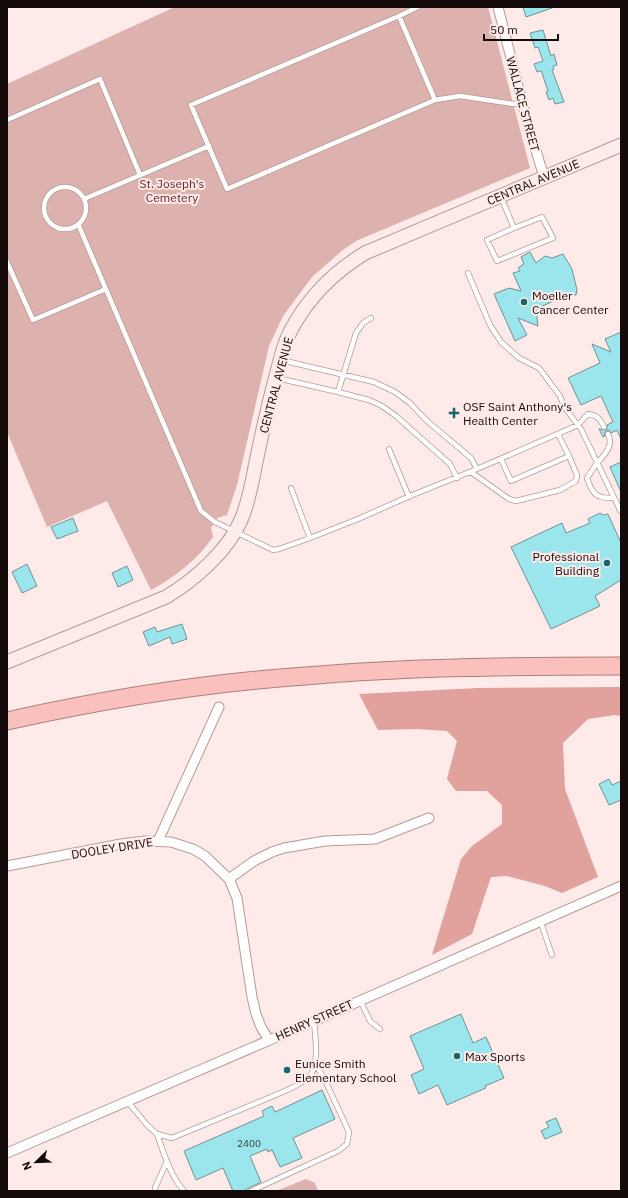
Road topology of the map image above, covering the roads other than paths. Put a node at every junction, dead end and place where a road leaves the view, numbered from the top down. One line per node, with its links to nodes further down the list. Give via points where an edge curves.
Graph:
1 (418, 7): 3 (lane)
2 (498, 7): 5 (street, WALLACE STREET)
3 (399, 16): 4 (lane); 8 (lane, via 191,104)
4 (435, 100): 5 (lane, via 460,96 513,104); 8 (lane, via 227,189)
5 (522, 103): 10 (street, WALLACE STREET)
6 (7, 120): 9 (lane, via 100,79)
7 (621, 145): 10 (street, CENTRAL AVENUE)
8 (209, 146): 9 (lane)
9 (140, 175): 12 (lane)
10 (544, 177): 11 (street, CENTRAL AVENUE)
11 (500, 196): 14 (lane); 19 (street, CENTRAL AVENUE, via 366,253 334,275 300,314 290,331)
12 (84, 199): 13 (lane, via 86,213); 13 (lane, via 75,189 61,187 49,194 44,206 52,225 65,229)
13 (78, 224): 17 (lane)
14 (514, 228): 14 (lane, via 487,240 496,261 553,238 542,217)
15 (7, 262): 17 (lane, via 33,320)
16 (468, 273): 23 (lane, via 490,325 501,342 519,358 539,368)
17 (106, 289): 40 (lane, via 201,511)
18 (371, 318): 20 (lane, via 363,323 356,333)
19 (280, 360): 20 (lane); 21 (street, CENTRAL AVENUE)
20 (344, 374): 22 (lane); 31 (lane, via 374,382 410,403 471,458)
21 (275, 378): 22 (lane); 40 (street, CENTRAL AVENUE, via 247,502)
22 (338, 392): 34 (lane, via 369,400 396,416 450,464)
23 (578, 425): 24 (lane, via 588,414 596,415); 25 (lane); 30 (lane)
24 (604, 427)
25 (558, 434): 28 (lane); 29 (lane)
26 (608, 434): 30 (lane, via 610,444 605,455)
27 (389, 449): 37 (lane)
28 (569, 456): 29 (lane, via 511,481); 33 (lane)
29 (501, 459): 31 (lane)
30 (597, 463): 35 (lane); 38 (lane)
31 (477, 469): 32 (lane)
32 (471, 472): 33 (lane, via 516,501 560,490 576,481); 34 (lane)
33 (577, 475): 35 (lane)
34 (457, 478): 37 (lane)
35 (587, 478): 38 (lane, via 595,494 605,499)
36 (291, 488): 41 (lane)
37 (409, 497): 41 (lane)
38 (614, 498): 39 (lane)
39 (621, 512)
40 (234, 532): 41 (lane, via 273,550); 42 (street, CENTRAL AVENUE, via 210,563 187,584 172,593)
41 (310, 538)
42 (7, 662)
43 (621, 666): 45 (highway, via 512,666 291,677 147,694)
44 (219, 707): 47 (street)
45 (7, 721)
46 (429, 818): 49 (street, via 375,839 284,848 254,861)
47 (158, 841): 48 (street, DOOLEY DRIVE, via 145,840 120,844); 49 (street, DOOLEY DRIVE, via 193,849 205,856)
48 (7, 866)
49 (229, 879): 56 (street, DOOLEY DRIVE, via 237,898 256,1014)
50 (621, 886): 51 (street, HENRY STREET)
51 (540, 920): 52 (lane); 53 (street, HENRY STREET)
52 (552, 955)
53 (360, 1000): 54 (street, HENRY STREET); 55 (lane, via 370,1021)
54 (314, 1020): 56 (street, HENRY STREET); 57 (lane)
55 (380, 1029)
56 (270, 1040): 58 (street, HENRY STREET)
57 (315, 1064): 59 (lane, via 309,1077 288,1089 172,1138); 64 (lane, via 349,1132 347,1144 338,1151)
58 (126, 1101): 59 (lane); 60 (street, HENRY STREET)
59 (157, 1134): 61 (lane)
60 (7, 1153)
61 (167, 1161): 62 (lane); 63 (lane, via 175,1181)
62 (155, 1191)
63 (184, 1191)
64 (251, 1191)

